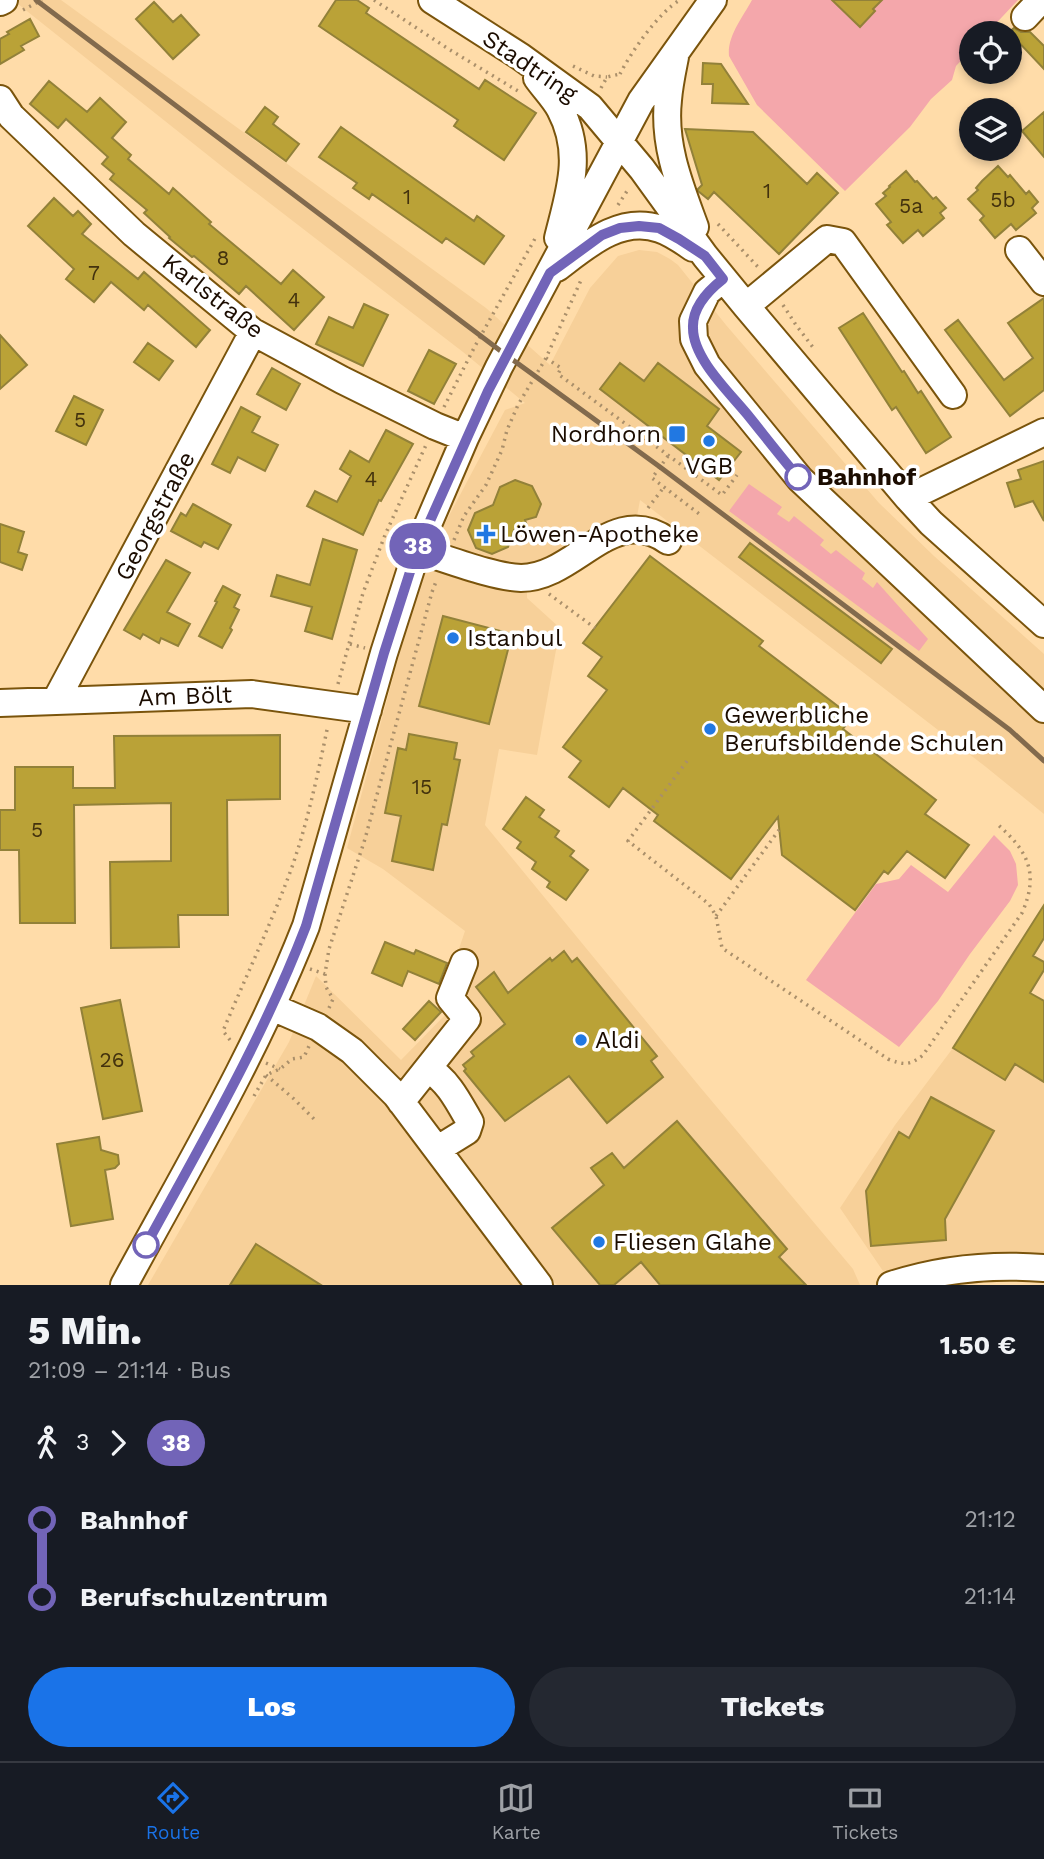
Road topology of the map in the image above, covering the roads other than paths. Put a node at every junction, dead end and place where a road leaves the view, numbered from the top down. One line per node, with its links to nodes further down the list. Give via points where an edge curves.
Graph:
1 (713, 0): 3 (street)
2 (440, 2): 4 (street, Stadtring)
3 (676, 52): 6 (street, via 641,101); 8 (street, via 667,102 669,147)
4 (521, 57): 6 (street, Stadtring, via 590,107); 9 (street, via 559,107 571,143 573,178)
5 (0, 99): 13 (street, Karlstraße, via 11,116 134,234)
6 (620, 141): 8 (street, Stadtring); 9 (street)
7 (1019, 250): 11 (street)
8 (705, 256): 9 (street, via 659,228 629,227 602,235); 10 (street, Stadtring)
9 (550, 273): 16 (street)
10 (723, 279): 12 (street, Stadtring); 23 (street, via 707,292 693,321 694,339 716,376 800,479)
11 (1044, 282)
12 (746, 306): 14 (street, via 827,239 843,242); 17 (street, Stadtring)
13 (253, 332): 16 (street, Karlstraße); 21 (street, Georgstraße)
14 (953, 395)
15 (1044, 432): 17 (street)
16 (465, 438): 19 (street)
17 (908, 498): 20 (street, Stadtring)
18 (668, 541): 19 (street, via 640,528 613,533 561,566 521,578)
19 (417, 550): 24 (street)
20 (1044, 624)
21 (56, 700): 22 (street, Am Bölt); 24 (street, Am Bölt, via 252,694)
22 (0, 703)
23 (1044, 709)
24 (368, 710): 26 (street, via 306,926)
25 (464, 963): 27 (street, via 450,998 467,1019)
26 (272, 1007): 28 (street, via 318,1027 352,1052); 31 (street)
27 (428, 1069): 28 (street); 29 (street, via 452,1091 470,1122 467,1131)
28 (401, 1102): 29 (street)
29 (438, 1149): 32 (street)
30 (1044, 1268): 33 (street, via 968,1268)
31 (124, 1285)
32 (539, 1285)
33 (891, 1285)

